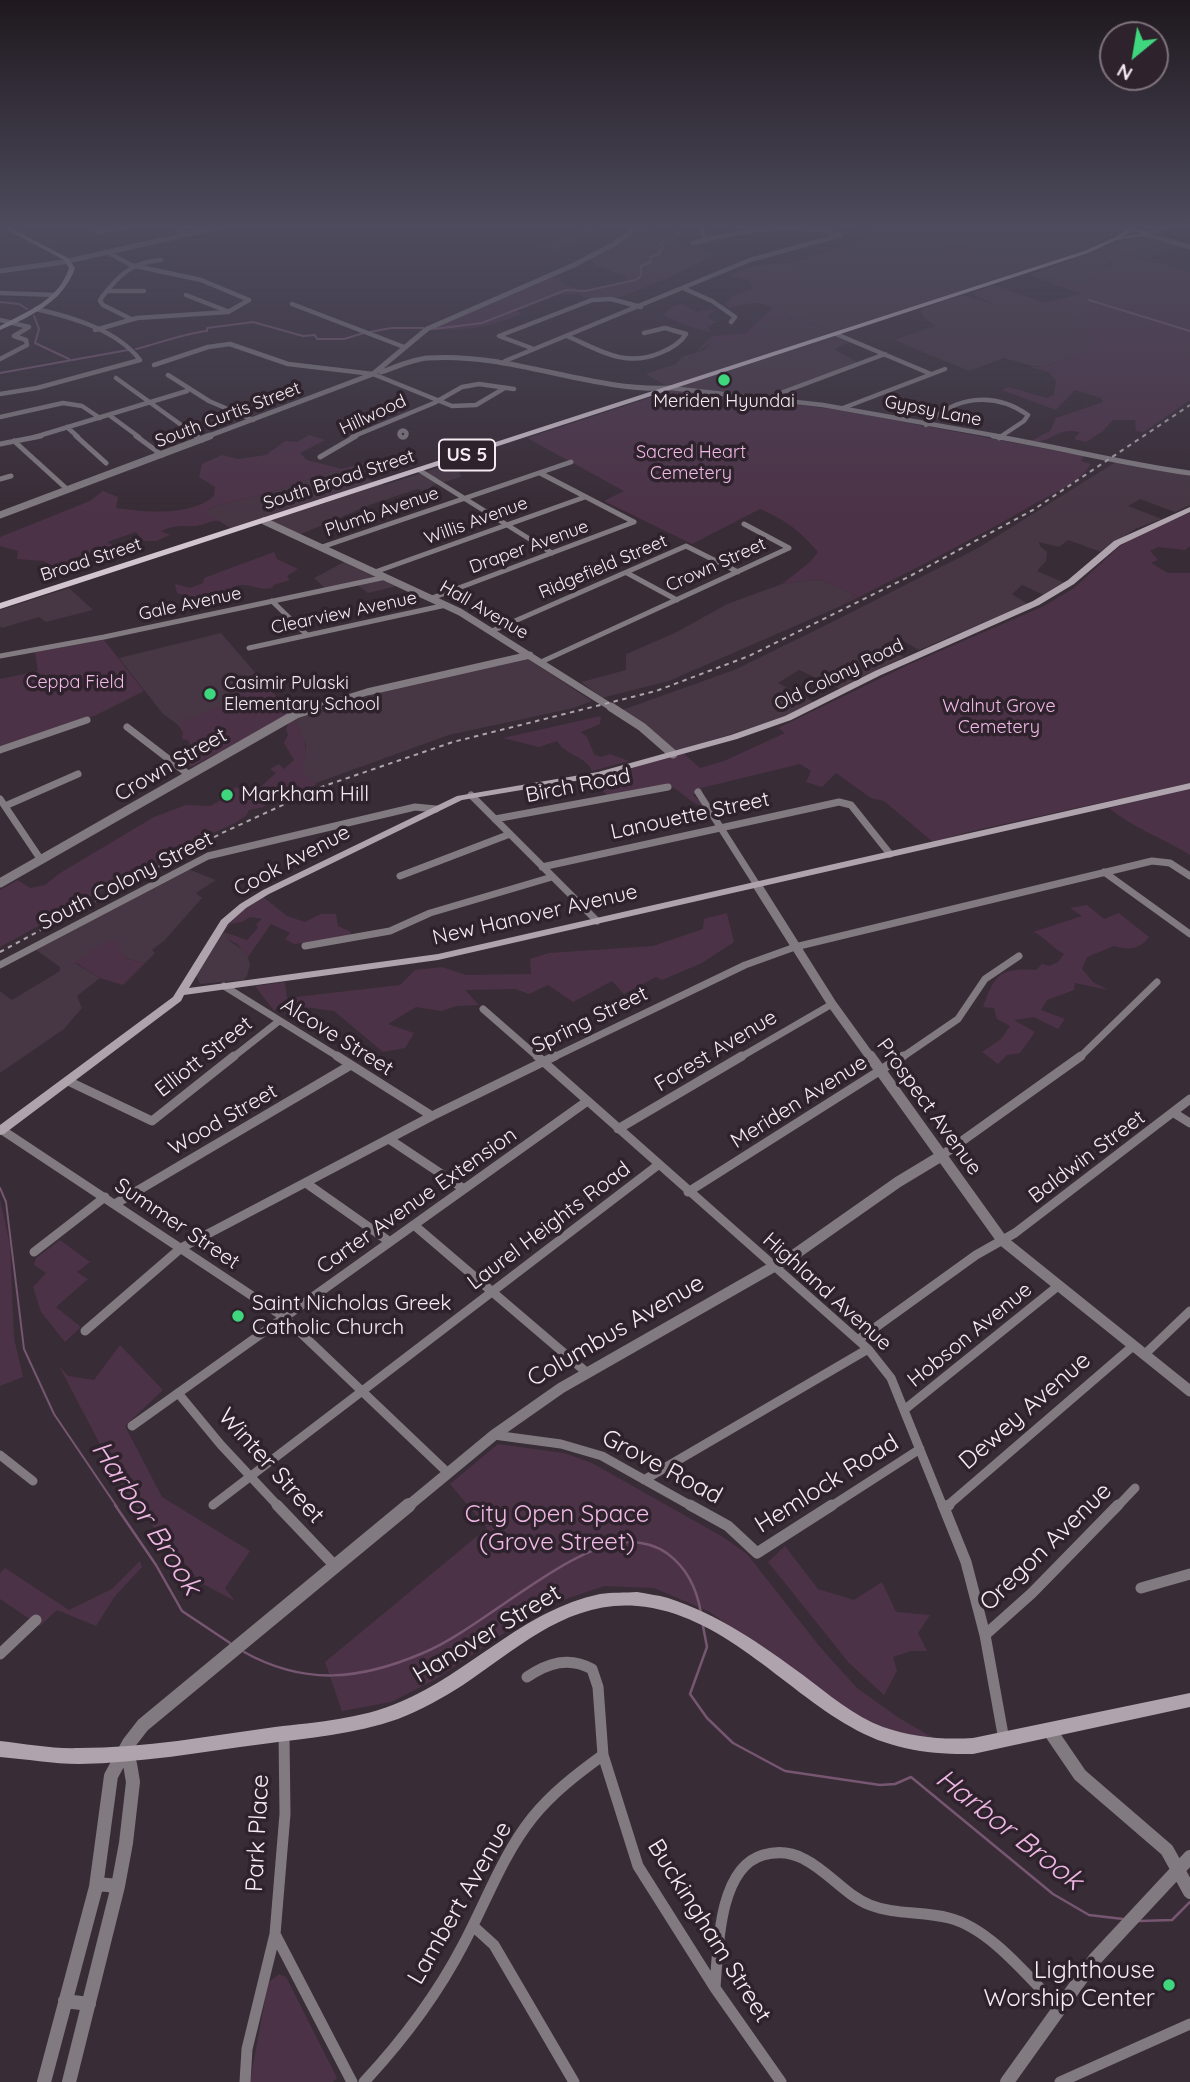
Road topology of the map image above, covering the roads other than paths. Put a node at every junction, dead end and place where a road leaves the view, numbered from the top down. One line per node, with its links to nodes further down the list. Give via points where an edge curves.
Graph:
1 (11, 322): 9 (main road); 17 (street, via 29,327 13,337 26,340 27,345)
2 (78, 322): 10 (street)
3 (121, 322): 10 (street)
4 (338, 322): 14 (street)
5 (441, 322): 14 (street, South Curtis Street)
6 (533, 322): 15 (street, via 499,335)
7 (602, 322): 13 (street)
8 (873, 322): 12 (main road, South Broad Street / US 5)
9 (0, 328)
10 (95, 330): 29 (street, via 130,347 140,360)
11 (644, 333): 13 (street, via 664,328 686,334 652,358 628,361 610,358)
12 (836, 334): 16 (street); 25 (main road, South Broad Street / US 5)
13 (567, 336): 15 (street)
14 (404, 348): 21 (street, South Curtis Street)
15 (534, 349): 18 (street)
16 (884, 355): 23 (street); 30 (street)
17 (0, 359)
18 (505, 361): 21 (street, via 426,358); 25 (street, via 610,383)
19 (154, 365): 21 (street, via 230,344 288,364)
20 (945, 369): 23 (street)
21 (373, 374): 31 (street); 37 (street, South Curtis Street)
22 (168, 375): 28 (street)
23 (930, 375): 33 (street)
24 (116, 378): 32 (street)
25 (670, 388): 30 (street, Gypsy Lane); 50 (main road, South Broad Street / US 5)
26 (503, 389): 27 (street); 31 (street, Hillwood, via 479,384 462,387); 31 (street, via 468,406)
27 (514, 389)
28 (187, 391): 32 (street); 37 (street)
29 (0, 394)
30 (768, 398): 33 (street, Gypsy Lane)
31 (438, 401): 38 (street, Hillwood)
32 (149, 403): 34 (street); 43 (street)
33 (843, 408): 39 (street, Gypsy Lane)
34 (110, 415): 36 (street); 46 (street)
35 (0, 417): 36 (street, via 63,403 82,406)
36 (100, 418): 40 (street)
37 (253, 420): 43 (street, South Curtis Street)
38 (382, 425): 41 (street); 47 (street, Hillwood, via 349,438)
39 (926, 425): 42 (street, Gypsy Lane); 42 (street, via 967,400 993,399 1028,415)
40 (67, 427): 44 (street); 48 (street)
41 (399, 432)
42 (999, 438): 52 (street, Gypsy Lane)
43 (202, 440): 46 (street, South Curtis Street)
44 (14, 441): 45 (street); 55 (street)
45 (0, 444)
46 (162, 455): 55 (street, South Curtis Street)
47 (320, 457)
48 (106, 463)
49 (571, 463): 51 (street, Plumb Avenue)
50 (419, 470): 57 (street); 60 (main road, South Broad Street / US 5)
51 (540, 472): 56 (street); 57 (street, Plumb Avenue)
52 (1190, 473)
53 (11, 475): 54 (street)
54 (0, 479)
55 (68, 490): 59 (street, South Curtis Street)
56 (586, 497): 62 (street, Willis Avenue); 65 (street, Draper Avenue, via 634,522)
57 (465, 498): 62 (street); 64 (street, Plumb Avenue)
58 (1190, 509): 84 (main road, Old Colony Road, via 1117,543 1072,582 1024,609 788,718)
59 (0, 514)
60 (264, 521): 63 (main road, South Broad Street / US 5); 64 (street, Hall Avenue)
61 (744, 524): 67 (street, Crown Street, via 789,548)
62 (508, 525): 65 (street); 66 (street, Willis Avenue)
63 (192, 544): 74 (main road, Broad Street / US 5)
64 (322, 547): 66 (street, Hall Avenue)
65 (552, 553): 70 (street, Draper Avenue)
66 (375, 572): 69 (street, Hall Avenue)
67 (738, 572): 68 (street, Ridgefield Street, via 687,546); 71 (street, Crown Street)
68 (627, 573): 71 (street); 75 (street, Ridgefield Street)
69 (386, 577): 70 (street, Hall Avenue); 72 (street, Gale Avenue)
70 (432, 598): 73 (street, Hall Avenue)
71 (677, 600): 80 (street, Crown Street)
72 (272, 601): 76 (street); 79 (street, Gale Avenue)
73 (446, 604): 75 (street, Hall Avenue); 76 (street, Clearview Avenue)
74 (0, 606)
75 (492, 631): 78 (street, Hall Avenue)
76 (307, 635): 77 (street, Clearview Avenue)
77 (248, 648)
78 (530, 655): 80 (street, Hall Avenue); 86 (street, Crown Street, via 367,692 296,715)
79 (0, 656)
80 (541, 662): 84 (street, Hall Avenue, via 652,734)
81 (87, 720): 83 (street)
82 (127, 727): 86 (street)
83 (0, 750)
84 (673, 754): 90 (main road, Old Colony Road, via 582,777)
85 (78, 774): 91 (street)
86 (188, 774): 97 (street, Crown Street)
87 (1190, 786): 96 (main road, New Hanover Avenue)
88 (668, 787): 93 (street, Birch Road)
89 (698, 792): 94 (street, Prospect Avenue)
90 (471, 794): 92 (main road, Cook Avenue); 93 (street)
91 (2, 803): 97 (street)
92 (436, 809): 110 (street, South Colony Street, via 415,807 221,851); 113 (main road, Cook Avenue, via 243,906 216,934)
93 (495, 820): 95 (street)
94 (721, 828): 96 (street, Lanouette Street, via 845,802); 98 (street, Lanouette Street); 104 (street, Prospect Avenue)
95 (510, 834): 98 (street); 100 (street)
96 (890, 854): 104 (main road, New Hanover Avenue)
97 (41, 860): 103 (street, Crown Street)
98 (542, 867): 102 (street)
99 (1104, 872): 101 (street, Spring Street, via 1164,861); 106 (street); 108 (street, Spring Street)
100 (400, 876)
101 (1190, 876)
102 (552, 877): 105 (street); 107 (street, via 386,932)
103 (0, 883)
104 (757, 885): 105 (main road, New Hanover Avenue); 108 (street, Prospect Avenue)
105 (597, 921): 112 (main road, New Hanover Avenue, via 424,960)
106 (1190, 934)
107 (305, 946)
108 (795, 947): 114 (street, Prospect Avenue); 117 (street, Spring Street, via 745,965)
109 (1018, 956): 119 (street, Meriden Avenue, via 985,979 958,1019)
110 (0, 965)
111 (1157, 982): 129 (street, Columbus Avenue, via 1074,1063)
112 (224, 986): 113 (main road, New Hanover Avenue); 116 (street, Alcove Street)
113 (184, 992): 120 (main road, Cook Avenue)
114 (832, 1004): 119 (street, Prospect Avenue); 126 (street, Forest Avenue)
115 (483, 1009): 117 (street, Highland Avenue)
116 (279, 1021): 118 (street, Alcove Street); 120 (street, Elliott Street, via 152,1121)
117 (541, 1062): 122 (street, Highland Avenue); 124 (street, Spring Street)
118 (349, 1066): 124 (street, Alcove Street); 135 (street, Wood Street)
119 (879, 1072): 129 (street, Prospect Avenue); 133 (street, Meriden Avenue)
120 (68, 1081): 127 (main road, Cook Avenue)
121 (1190, 1099): 123 (street, Baldwin Street)
122 (586, 1102): 126 (street, Highland Avenue); 132 (street, Carter Avenue Extension)
123 (1174, 1113): 125 (street); 137 (street, Baldwin Street)
124 (432, 1116): 128 (street, Spring Street)
125 (1190, 1123)
126 (618, 1129): 130 (street, Highland Avenue)
127 (1, 1131): 134 (street, Summer Street)
128 (389, 1139): 131 (street, Spring Street); 132 (street)
129 (941, 1156): 137 (street, Prospect Avenue); 141 (street, Columbus Avenue)
130 (658, 1165): 133 (street, Highland Avenue); 143 (street, Laurel Heights Road)
131 (306, 1183): 138 (street); 139 (street, Spring Street)
132 (464, 1189): 136 (street, Carter Avenue Extension)
133 (688, 1192): 141 (street, Highland Avenue)
134 (105, 1197): 135 (street, Summer Street); 140 (street)
135 (115, 1204): 139 (street, Summer Street)
136 (414, 1226): 138 (street, Carter Avenue Extension); 143 (street)
137 (1002, 1240): 142 (street, Prospect Avenue); 147 (street, Baldwin Street)
138 (390, 1242): 145 (street, Carter Avenue Extension)
139 (181, 1248): 145 (street, Summer Street); 146 (street, Spring Street)
140 (34, 1252)
141 (775, 1267): 147 (street, Highland Avenue); 151 (street, Columbus Avenue)
142 (1058, 1286): 148 (street, Prospect Avenue); 155 (street, Hobson Avenue)
143 (492, 1292): 151 (street); 153 (street, Laurel Heights Road)
144 (1190, 1311): 150 (street)
145 (284, 1317): 153 (street, Summer Street); 154 (street, Carter Avenue Extension)
146 (85, 1331)
147 (858, 1340): 149 (street, Highland Avenue)
148 (1133, 1346): 150 (street, Prospect Avenue); 166 (street, Dewey Avenue)
149 (868, 1349): 155 (street, Highland Avenue, via 886,1369); 162 (street)
150 (1144, 1354): 152 (street, Prospect Avenue)
151 (585, 1371): 157 (street, Columbus Avenue)
152 (1190, 1391)
153 (362, 1392): 160 (street, Summer Street); 161 (street, Laurel Heights Road)
154 (178, 1393): 156 (street, Carter Avenue Extension); 161 (street, Winter Street)
155 (904, 1410): 158 (street, Highland Avenue)
156 (132, 1426)
157 (494, 1435): 160 (street, Columbus Avenue); 162 (street, Grove Road, via 583,1449)
158 (920, 1449): 166 (street, Highland Avenue); 167 (street, Hemlock Road)
159 (0, 1455): 163 (street)
160 (448, 1473): 168 (street, Columbus Avenue)
161 (250, 1477): 165 (street, Laurel Heights Road); 168 (street, Winter Street)
162 (644, 1480): 167 (street, Grove Road, via 728,1526)
163 (33, 1481)
164 (1135, 1488): 172 (street, Oregon Avenue)
165 (213, 1505)
166 (945, 1508): 172 (street, Highland Avenue, via 970,1574)
167 (757, 1553)
168 (335, 1566): 180 (street, Columbus Avenue, via 143,1725)
169 (1190, 1574): 170 (street)
170 (1141, 1588)
171 (36, 1620): 173 (street)
172 (985, 1635): 178 (street, Highland Avenue)
173 (0, 1654)
174 (527, 1677): 181 (street, Buckingham Street, via 564,1662 579,1662 592,1670 598,1687)
175 (1190, 1700): 176 (main road, Hanover Street)
176 (1051, 1731): 178 (main road, Hanover Street); 183 (street, via 1080,1774 1161,1844)
177 (285, 1734): 178 (main road, Hanover Street, via 400,1711 546,1620 581,1605 636,1598 694,1613 876,1732 942,1748); 180 (main road, Hanover Street); 188 (street, Park Place, via 285,1814)
178 (1004, 1740)
179 (0, 1749): 180 (main road, Hanover Street, via 77,1756)
180 (124, 1754): 184 (street, Columbus Avenue, via 108,1787); 185 (street, via 133,1782)
181 (603, 1755): 187 (street, Lambert Avenue, via 541,1807 497,1874); 189 (street, Buckingham Street, via 639,1866)
182 (1190, 1857): 183 (street)
183 (1179, 1868): 186 (street); 192 (street, via 1095,1959)
184 (97, 1884): 185 (street); 190 (street, Columbus Avenue)
185 (118, 1886): 191 (street)
186 (1189, 1889)
187 (473, 1926): 198 (street, Lambert Avenue, via 431,1999); 199 (street, via 494,1945)
188 (275, 1934): 196 (street, Park Place, via 253,2024); 197 (street)
189 (715, 1988): 192 (street, via 722,1922 734,1879 750,1859 778,1852 804,1858 878,1908 933,1913 968,1923); 200 (street, Buckingham Street)
190 (65, 2001): 191 (street); 194 (street, Columbus Avenue)
191 (89, 2004): 195 (street)
192 (1059, 2008): 201 (street)
193 (1190, 2024): 202 (street)
194 (44, 2082)
195 (69, 2082)
196 (245, 2082)
197 (352, 2082)
198 (364, 2082)
199 (575, 2082)
200 (781, 2082)
201 (1007, 2082)
202 (1060, 2082)

